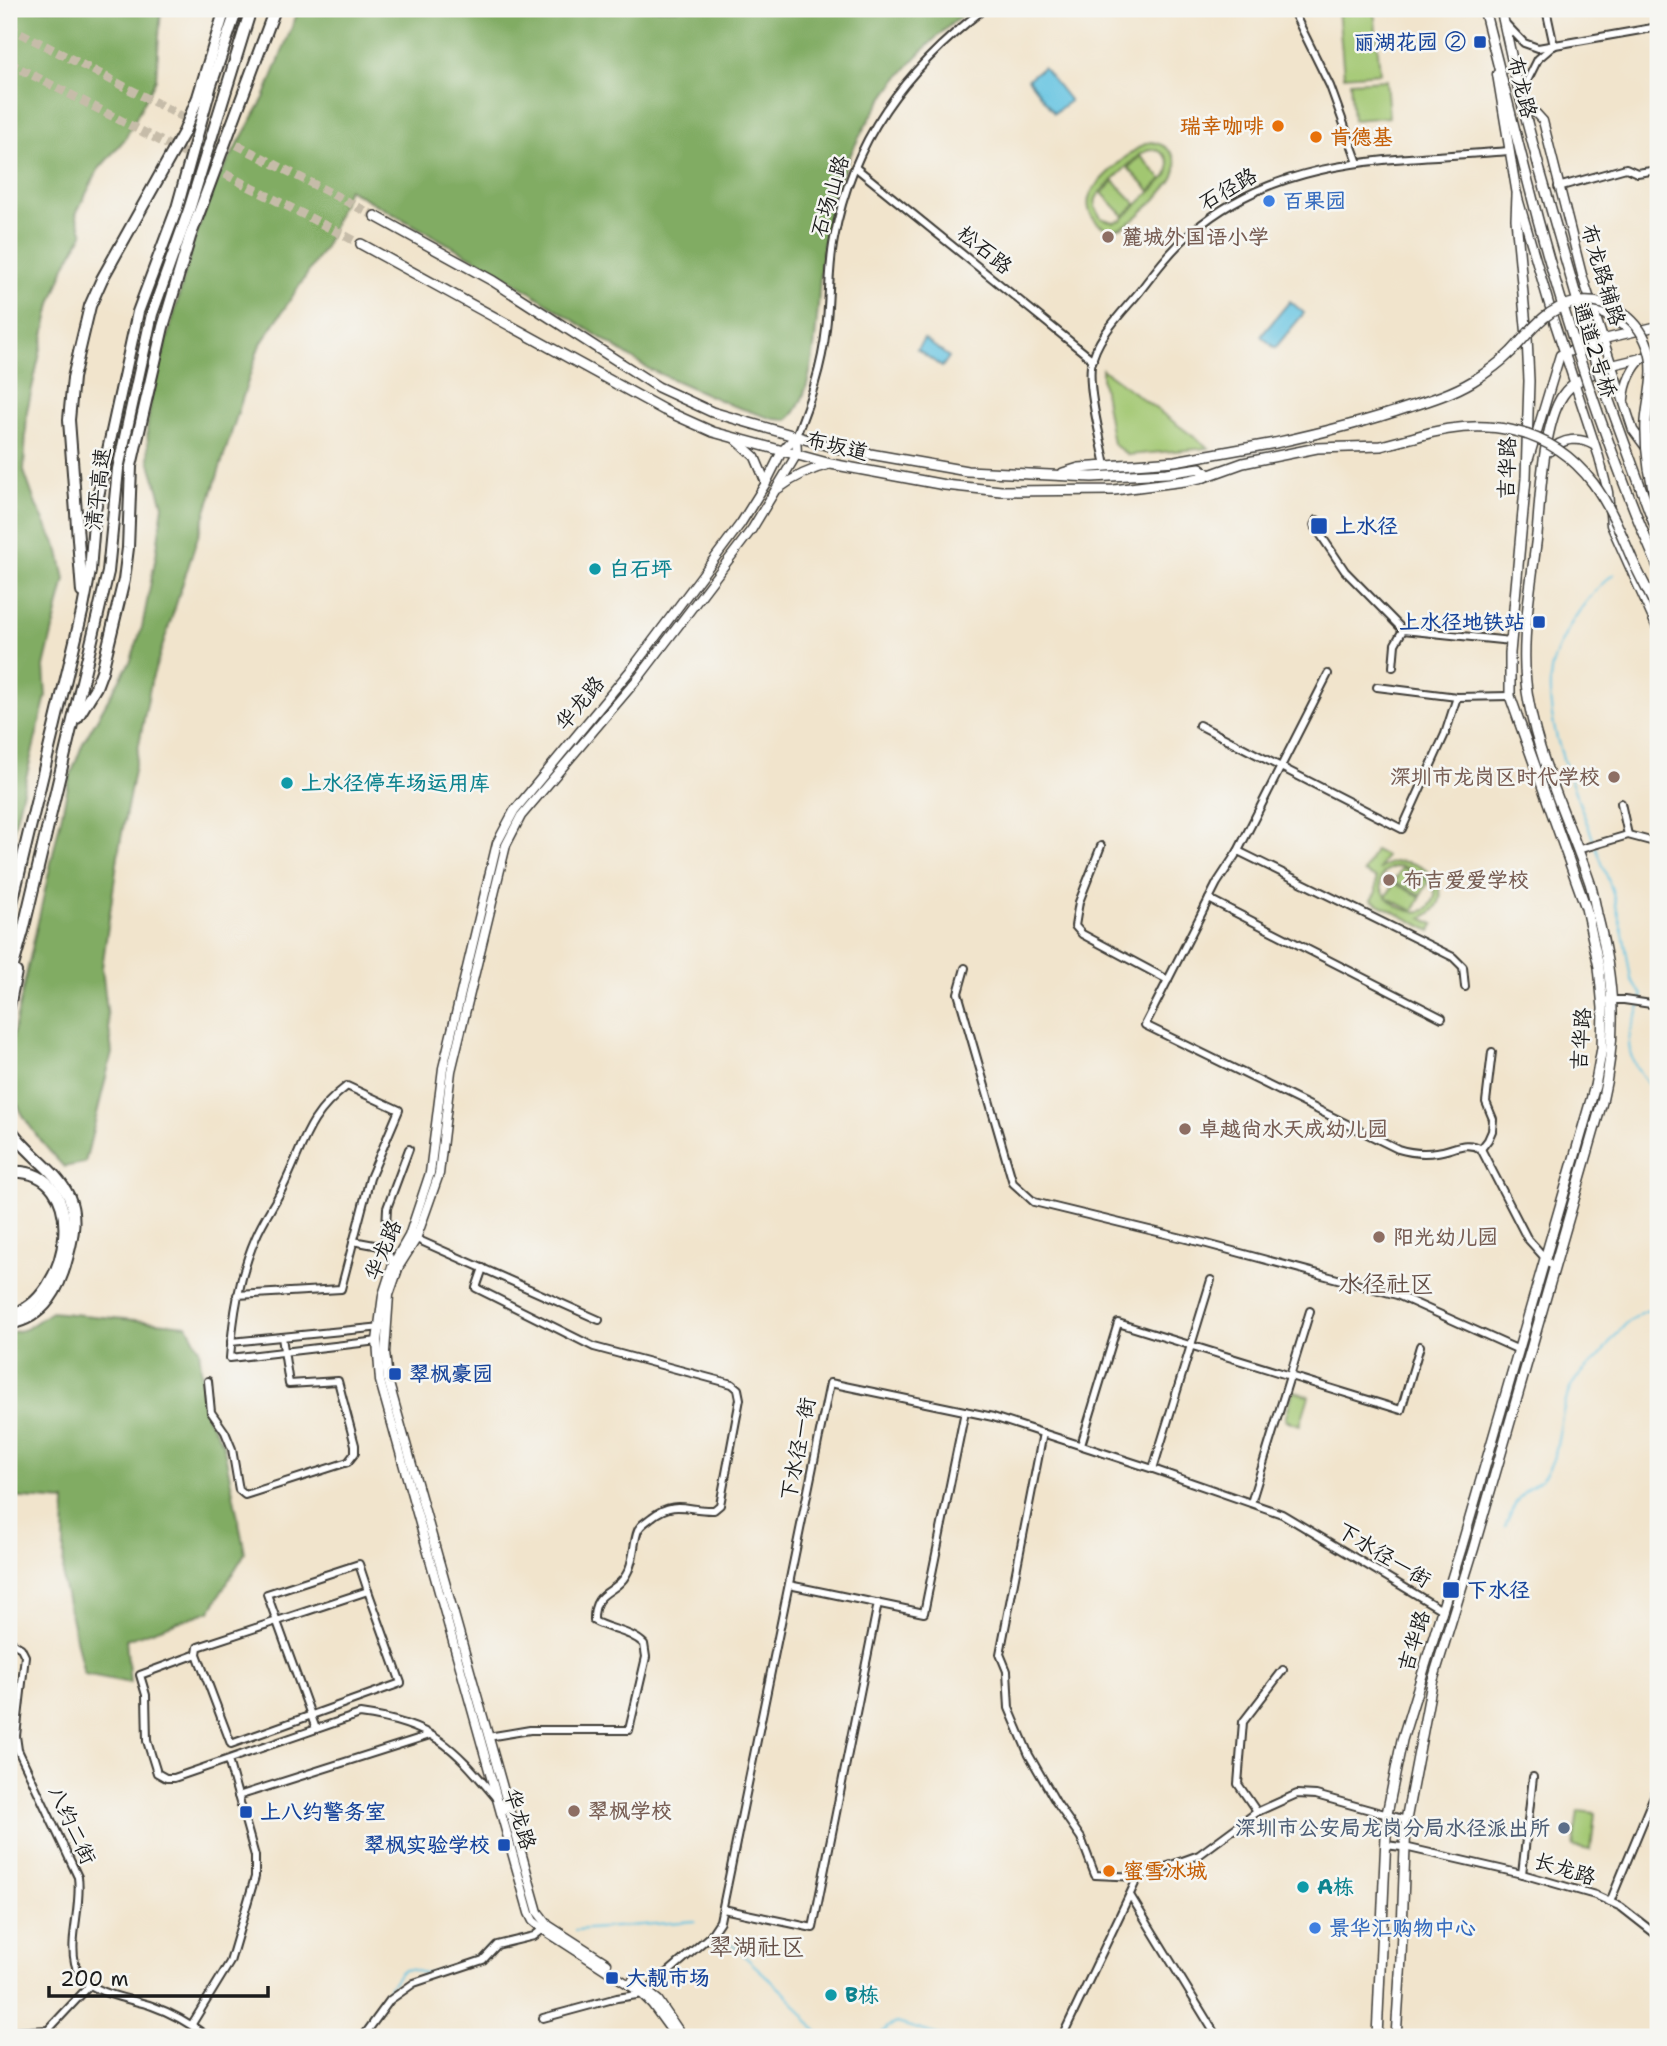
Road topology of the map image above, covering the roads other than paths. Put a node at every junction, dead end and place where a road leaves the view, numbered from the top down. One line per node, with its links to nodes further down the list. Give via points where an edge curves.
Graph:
1 (225, 9): 54 (highway, via 184,132 90,306 73,377 69,419)
2 (237, 9): 54 (highway, 清平高速, via 177,208 138,312 95,510)
3 (251, 9): 64 (highway, 清平高速, via 152,314 118,469 108,572)
4 (275, 9): 64 (highway, via 190,237 163,327 131,466 124,580 102,671)
5 (984, 9): 17 (street, 石场山路, via 908,79 878,122)
6 (1292, 9): 16 (street, via 1330,86)
7 (1484, 9): 12 (main road, 布龙路)
8 (1502, 9): 10 (main road, 布龙路)
9 (1546, 9): 13 (street)
10 (1505, 22): 13 (street, via 1531,47); 14 (main road, 布龙路)
11 (1658, 27): 13 (street)
12 (1490, 33): 15 (street, 吉华路); 20 (main road, 布龙路)
13 (1554, 46): 14 (street, via 1538,59)
14 (1520, 96): 19 (main road, 布龙路); 21 (street, 布龙路辅路, via 1544,121)
15 (1510, 152): 16 (street, 石径路); 22 (street, 吉华路)
16 (1358, 163): 32 (street, 石径路, via 1270,184 1206,220 1166,257 1101,341)
17 (855, 167): 32 (street, 松石路); 36 (street, 石场山路, via 834,240 821,361)
18 (1658, 170): 21 (street, via 1637,173 1626,168)
19 (1540, 171): 52 (main road, 通道2号桥, bridge, via 1597,368)
20 (1526, 174): 53 (main road, 通道2号桥, bridge, via 1578,357)
21 (1558, 187): 25 (street, 布龙路辅路)
22 (1517, 195): 29 (street); 47 (main road, 吉华路, via 1529,363)
23 (375, 216): 36 (main road, 布坂道, via 493,281 658,387 712,412)
24 (360, 244): 37 (main road, 布坂道, via 664,410)
25 (1588, 293): 27 (street, via 1611,320); 28 (street, 布龙路辅路)
26 (1658, 326): 27 (street)
27 (1646, 329): 28 (street)
28 (1604, 339): 29 (street); 33 (street, 布龙路辅路)
29 (1564, 352): 34 (street); 47 (street, via 1551,379)
30 (1658, 354): 31 (street)
31 (1644, 357): 33 (street); 35 (street, via 1630,377)
32 (1093, 360): 44 (street, 石径路, via 1091,381)
33 (1612, 365): 34 (main road); 35 (street, 布龙路辅路)
34 (1574, 384): 38 (street); 41 (main road, 吉华路, via 1556,409)
35 (1624, 402): 43 (street, 布龙路辅路, via 1635,435)
36 (796, 436): 39 (street, 华龙路); 40 (street); 46 (main road, 布坂道, via 836,449 967,471)
37 (734, 438): 39 (main road, 布坂道); 48 (street, via 755,457)
38 (1596, 447): 41 (street, via 1582,440 1564,441 1552,447); 57 (street, via 1611,525)
39 (782, 451): 40 (main road, 布坂道); 48 (street, 华龙路)
40 (797, 454): 42 (main road, 布坂道); 49 (street, 华龙路)
41 (1545, 459): 72 (main road, 吉华路, via 1526,641 1526,684 1534,726)
42 (831, 464): 45 (main road, 布坂道, via 1001,491 1114,490); 49 (street, via 812,468)
43 (1658, 464)
44 (1105, 466): 46 (main road); 50 (main road, bridge, via 1175,461 1275,443 1340,429 1439,397 1490,370 1556,310 1573,303 1601,303 1628,316 1648,347 1652,375 1646,443)
45 (1202, 472): 46 (main road, 布坂道); 55 (main road, 布坂道, bridge, via 1317,448 1381,446 1473,425 1528,434 1569,458 1589,478 1607,504)
46 (1060, 474)
47 (1526, 478): 58 (main road, 吉华路)
48 (766, 483): 91 (street, 华龙路, via 634,666 504,827 443,1068 430,1173)
49 (773, 493): 91 (street, 华龙路, via 752,529 640,676 521,816 506,845 451,1071 439,1174)
50 (1658, 505)
51 (1317, 520): 56 (street, via 1314,525 1345,571)
52 (1657, 531)
53 (1658, 567)
54 (83, 608): 67 (highway, 清平高速)
55 (1658, 612)
56 (1403, 630): 58 (street); 59 (street, via 1395,644)
57 (1658, 630)
58 (1511, 641): 62 (main road, 吉华路)
59 (1393, 667)
60 (1328, 674): 66 (street)
61 (1377, 687): 63 (street)
62 (1510, 696): 63 (street); 82 (main road, 吉华路, via 1586,908)
63 (1457, 697): 66 (street, via 1402,829)
64 (73, 723): 77 (highway, 清平高速)
65 (1199, 725): 66 (street)
66 (1281, 767): 73 (street)
67 (38, 801): 74 (highway); 76 (highway, 清平高速)
68 (1621, 803): 69 (street)
69 (1628, 835): 70 (street); 72 (street)
70 (1658, 844)
71 (1101, 846): 80 (street, via 1079,902 1075,926)
72 (1577, 850): 82 (main road, 吉华路, via 1591,884 1604,939)
73 (1238, 851): 75 (street); 81 (street, via 1452,957 1463,967)
74 (9, 888)
75 (1209, 900): 80 (street); 85 (street)
76 (9, 915)
77 (23, 931): 79 (highway, 清平高速); 84 (highway)
78 (965, 968): 110 (street, via 958,993 1013,1183 1034,1202 1397,1295)
79 (9, 980)
80 (1168, 980): 89 (street, via 1145,1025 1398,1149 1439,1152 1468,1144)
81 (1465, 987)
82 (1607, 1000): 83 (street); 94 (main road, 吉华路, via 1595,1086); 97 (main road, 吉华路, via 1614,1029 1611,1065)
83 (1656, 1004)
84 (9, 1007)
85 (1442, 1018)
86 (1492, 1052): 89 (street, via 1486,1102 1493,1119)
87 (9, 1127): 103 (highway, via 63,1187 74,1221 64,1274 52,1298 30,1317)
88 (409, 1149): 93 (street, via 387,1208)
89 (1481, 1149): 94 (street, via 1527,1238)
90 (9, 1172): 101 (highway, via 34,1175 50,1186 60,1200 65,1221 55,1271 45,1292 25,1309)
91 (413, 1238): 95 (street, 华龙路); 96 (street)
92 (353, 1241): 93 (street); 99 (street, via 341,1289); 99 (street, via 370,1178 399,1110 347,1086 330,1099 306,1132 283,1189 256,1236)
93 (385, 1247): 95 (street)
94 (1546, 1258): 97 (street); 110 (main road, 吉华路)
95 (396, 1265): 104 (street, 华龙路, via 383,1294)
96 (483, 1268): 102 (street); 130 (street, via 476,1288 594,1347 732,1384 740,1399 720,1506 714,1510 663,1508 640,1526 628,1573 601,1597 593,1611 594,1621 644,1644 646,1657 629,1730 530,1730)
97 (1554, 1268): 139 (main road, 吉华路, via 1432,1683)
98 (1211, 1280): 108 (street)
99 (237, 1296): 107 (street)
100 (1310, 1311): 112 (street)
101 (9, 1315)
102 (599, 1320)
103 (9, 1324)
104 (382, 1327): 105 (street); 106 (street, 华龙路)
105 (282, 1337): 107 (street); 111 (street)
106 (381, 1340): 111 (street); 130 (street, 华龙路, via 388,1380); 135 (street, 华龙路, via 380,1381)
107 (231, 1342): 111 (street, via 230,1358)
108 (1191, 1346): 112 (street); 116 (street, via 1118,1323); 117 (street)
109 (1420, 1346): 112 (street, via 1401,1410)
110 (1519, 1350): 122 (main road, 吉华路)
111 (284, 1352): 113 (street, via 289,1384 338,1381 355,1445 348,1462 245,1495 239,1490 232,1449 211,1412)
112 (1290, 1376): 118 (street)
113 (208, 1381)
114 (965, 1411): 115 (street, 下水径一街); 119 (street, 下水径一街, via 830,1383); 121 (street, via 925,1613)
115 (1044, 1433): 116 (street, 下水径一街); 143 (street, via 1000,1654 1007,1671 1009,1708 1029,1755 1081,1838 1095,1875)
116 (1081, 1445): 117 (street, 下水径一街)
117 (1153, 1468): 118 (street, 下水径一街)
118 (1251, 1503): 122 (street, 下水径一街, via 1282,1514)
119 (789, 1585): 121 (street); 146 (street, 下水径一街)
120 (368, 1591): 123 (street); 123 (street, via 359,1564 267,1594); 127 (street, via 401,1684)
121 (878, 1603): 146 (street, via 813,1928)
122 (1442, 1611): 138 (main road, 吉华路, via 1402,1740)
123 (276, 1621): 125 (street, via 198,1647); 127 (street)
124 (9, 1641): 149 (street, 八约二街, via 22,1648 25,1656 18,1749 78,1877 76,1965)
125 (197, 1654): 127 (street, via 231,1744); 131 (street, via 140,1675 146,1695 147,1741 156,1773 174,1778)
126 (1283, 1670): 136 (street, via 1244,1722 1238,1784)
127 (311, 1715): 128 (street)
128 (316, 1729): 129 (street, via 360,1714 388,1718); 131 (street)
129 (430, 1735): 134 (street); 135 (street, via 455,1750)
130 (488, 1737): 137 (street, 华龙路)
131 (228, 1759): 134 (street)
132 (1533, 1777): 142 (street)
133 (1658, 1786): 145 (street, 长龙路)
134 (238, 1796): 152 (street, via 256,1856 255,1877 230,1962)
135 (496, 1797): 137 (street); 147 (street, 华龙路, via 528,1913)
136 (1257, 1812): 138 (street, via 1297,1794); 143 (street, via 1199,1855)
137 (509, 1813): 147 (street, 华龙路)
138 (1387, 1814): 139 (street); 140 (main road, 吉华路)
139 (1406, 1820): 141 (main road, 吉华路)
140 (1386, 1845): 141 (street, 长龙路); 160 (main road, 吉华路)
141 (1405, 1847): 142 (street, 长龙路); 161 (main road, 吉华路)
142 (1522, 1874): 145 (street, 长龙路)
143 (1138, 1877): 144 (street)
144 (1130, 1895): 158 (street); 159 (street)
145 (1610, 1902): 148 (street, 长龙路)
146 (723, 1909): 150 (street, 下水径一街, via 710,1936)
147 (546, 1927): 150 (street, 华龙路); 155 (street, via 534,1936 497,1945 483,1960 414,1983 390,2000)
148 (1658, 1936)
149 (91, 1984): 152 (street); 153 (street, via 48,2029)
150 (645, 1992): 151 (street); 156 (street, 华龙路); 157 (street, 华龙路, via 657,2000)
151 (543, 2018)
152 (192, 2024): 154 (street)
153 (9, 2032)
154 (208, 2037)
155 (363, 2037)
156 (676, 2037)
157 (683, 2037)
158 (1062, 2037)
159 (1217, 2037)
160 (1377, 2037)
161 (1395, 2037)

